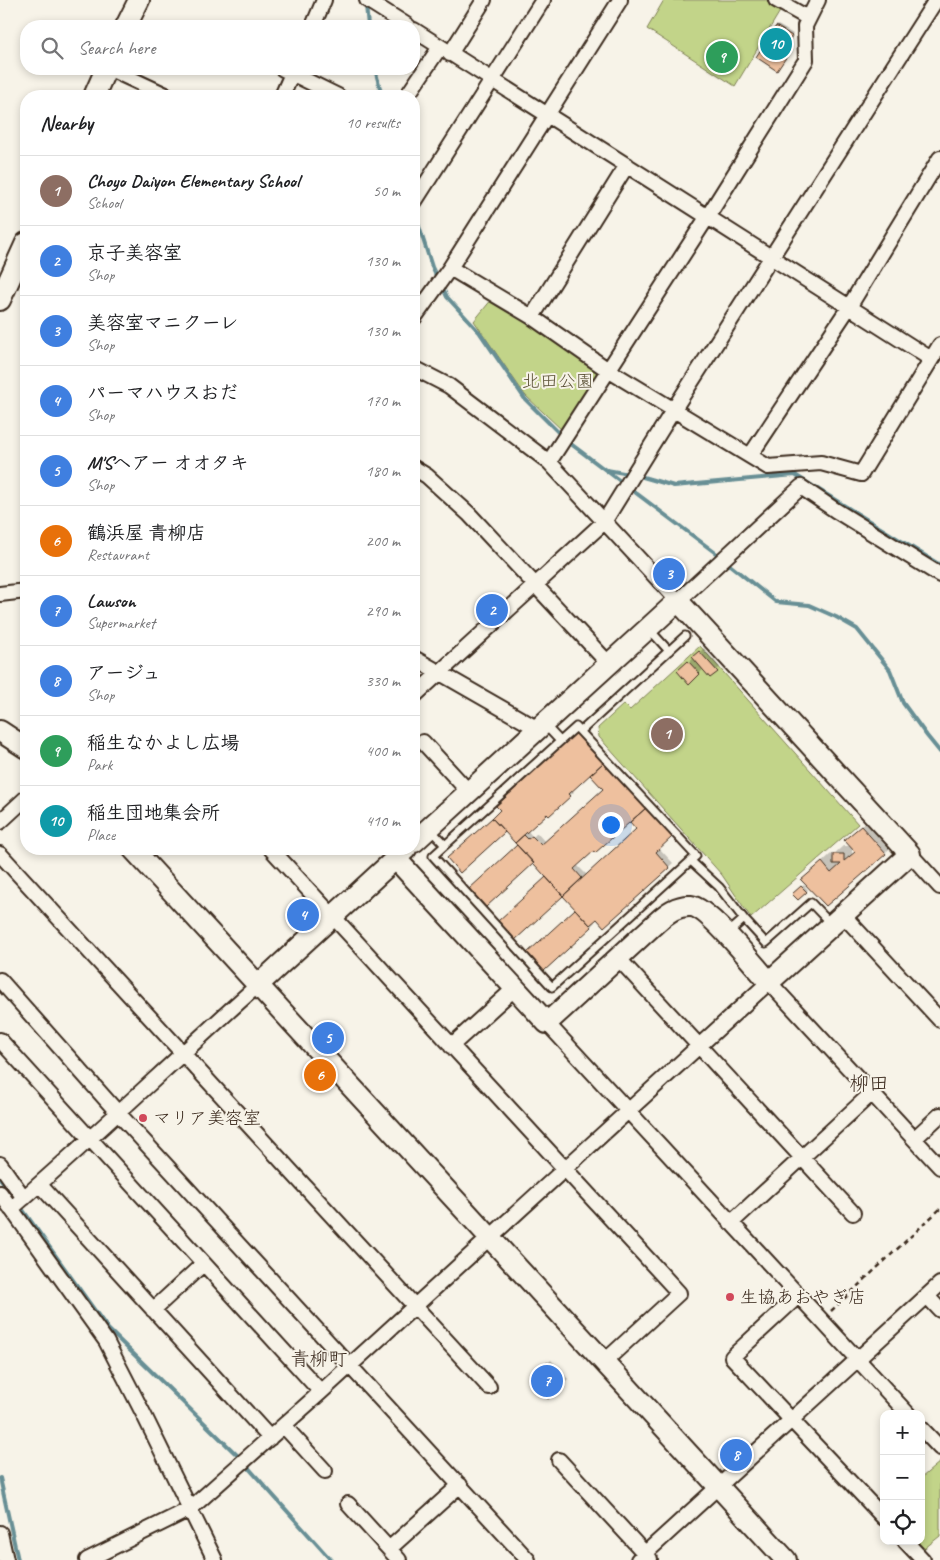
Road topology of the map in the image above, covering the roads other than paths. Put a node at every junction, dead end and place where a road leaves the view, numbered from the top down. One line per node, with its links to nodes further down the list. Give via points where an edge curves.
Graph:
1 (139, 0): 11 (street)
2 (324, 0): 12 (street)
3 (367, 0): 13 (street)
4 (484, 0): 15 (street)
5 (543, 0): 20 (street)
6 (620, 0): 26 (street)
7 (776, 0): 10 (street)
8 (818, 0): 10 (street)
9 (936, 0): 32 (street)
10 (808, 18): 30 (street, via 805,26 806,60)
11 (129, 20)
12 (316, 20)
13 (399, 20)
14 (420, 34): 15 (street)
15 (445, 50): 20 (street); 25 (street)
16 (105, 75): 21 (street)
17 (121, 75): 22 (street)
18 (288, 75): 23 (street)
19 (298, 75): 24 (street)
20 (492, 80): 26 (street); 29 (street)
21 (97, 90)
22 (155, 90)
23 (284, 90)
24 (327, 90)
25 (412, 90)
26 (548, 115): 28 (street); 33 (street)
27 (940, 158): 35 (street)
28 (627, 165): 30 (street); 37 (street)
29 (420, 193)
30 (708, 216): 32 (street); 40 (street)
31 (20, 254): 34 (street)
32 (772, 258): 35 (street); 42 (street)
33 (450, 268): 36 (street); 37 (street)
34 (3, 286)
35 (849, 307): 39 (street); 43 (street)
36 (420, 310)
37 (532, 317): 40 (street)
38 (940, 345): 39 (street)
39 (931, 360): 43 (street, via 861,474 821,463 768,467)
40 (608, 370): 42 (street); 44 (street)
41 (420, 371): 44 (street, via 449,386)
42 (674, 409): 43 (street); 46 (street)
43 (750, 456)
44 (549, 462): 46 (street)
45 (420, 472): 48 (street, via 469,514)
46 (604, 522): 48 (street); 51 (street)
47 (940, 575): 51 (street, via 801,487)
48 (536, 586): 56 (street); 57 (street)
49 (20, 592): 50 (street)
50 (0, 594)
51 (678, 601): 52 (street); 72 (street)
52 (648, 628): 54 (lane); 56 (street)
53 (685, 636): 54 (lane)
54 (669, 651): 60 (lane)
55 (420, 662): 57 (street)
56 (609, 664): 59 (street)
57 (439, 673): 58 (street); 59 (street)
58 (420, 690)
59 (541, 726): 62 (lane); 65 (street)
60 (580, 731): 62 (lane, via 576,726); 77 (lane, via 696,856)
61 (0, 732): 64 (street)
62 (560, 741): 70 (lane)
63 (424, 742): 65 (street)
64 (20, 744)
65 (469, 792): 68 (street)
66 (20, 804): 67 (street)
67 (0, 822)
68 (429, 828): 69 (street); 70 (lane)
69 (420, 836)
70 (445, 845): 77 (lane, via 433,856 552,986)
71 (0, 854): 93 (street)
72 (910, 854): 78 (street); 81 (street)
73 (139, 855): 86 (street)
74 (276, 855): 79 (street)
75 (393, 855): 79 (street)
76 (399, 855): 87 (street)
77 (691, 861): 80 (lane, via 719,887)
78 (940, 886)
79 (333, 918): 86 (street); 91 (street)
80 (744, 918): 81 (lane, via 766,943 811,902); 82 (lane)
81 (837, 920): 85 (street); 88 (street)
82 (726, 934): 83 (street, via 703,911 693,906 682,906 666,914); 85 (street)
83 (618, 958): 89 (street); 92 (street)
84 (0, 980): 96 (street)
85 (770, 982): 92 (street); 94 (street)
86 (258, 985): 93 (street); 110 (street)
87 (515, 988): 89 (street); 91 (street)
88 (940, 1020)
89 (547, 1023): 95 (street)
90 (0, 1040): 99 (street)
91 (451, 1046): 103 (street)
92 (699, 1046): 95 (street); 100 (street)
93 (182, 1053): 96 (street); 115 (street)
94 (872, 1093): 98 (street); 100 (street)
95 (628, 1112): 103 (street); 109 (street)
96 (118, 1113): 99 (street); 120 (street)
97 (940, 1115): 98 (street)
98 (914, 1139): 102 (street)
99 (90, 1140): 104 (street); 111 (street)
100 (802, 1158): 108 (street); 109 (street)
101 (0, 1164): 106 (street)
102 (940, 1167)
103 (565, 1170): 110 (street); 119 (street, via 679,1293)
104 (40, 1185): 106 (street); 116 (street)
105 (0, 1193): 107 (street)
106 (24, 1198): 107 (street)
107 (11, 1209): 134 (street, via 106,1341)
108 (853, 1213)
109 (731, 1223): 113 (street)
110 (490, 1238): 115 (street); 119 (street)
111 (203, 1264): 116 (street); 122 (street)
112 (940, 1284): 114 (street)
113 (798, 1296): 118 (street); 124 (street, via 732,1357)
114 (927, 1296): 117 (street); 118 (street)
115 (415, 1306): 120 (street); 121 (street)
116 (154, 1310): 127 (street)
117 (940, 1310)
118 (857, 1360): 123 (street); 124 (street)
119 (604, 1362): 132 (street)
120 (350, 1366): 122 (street); 131 (street)
121 (489, 1387)
122 (321, 1392): 125 (street)
123 (904, 1410)
124 (792, 1420): 132 (street); 135 (street)
125 (284, 1426): 127 (street); 130 (street)
126 (925, 1432): 128 (street)
127 (270, 1438): 134 (street)
128 (940, 1448)
129 (559, 1460): 139 (street)
130 (325, 1471)
131 (460, 1485): 138 (street); 144 (street)
132 (719, 1487): 139 (street); 145 (street)
133 (348, 1504): 138 (street)
134 (190, 1509): 141 (street); 142 (street)
135 (880, 1514)
136 (0, 1533): 140 (street)
137 (909, 1545): 146 (street)
138 (389, 1549): 143 (street)
139 (644, 1558)
140 (6, 1560)
141 (87, 1560)
142 (214, 1560)
143 (399, 1560)
144 (528, 1560)
145 (786, 1560)
146 (923, 1560)

